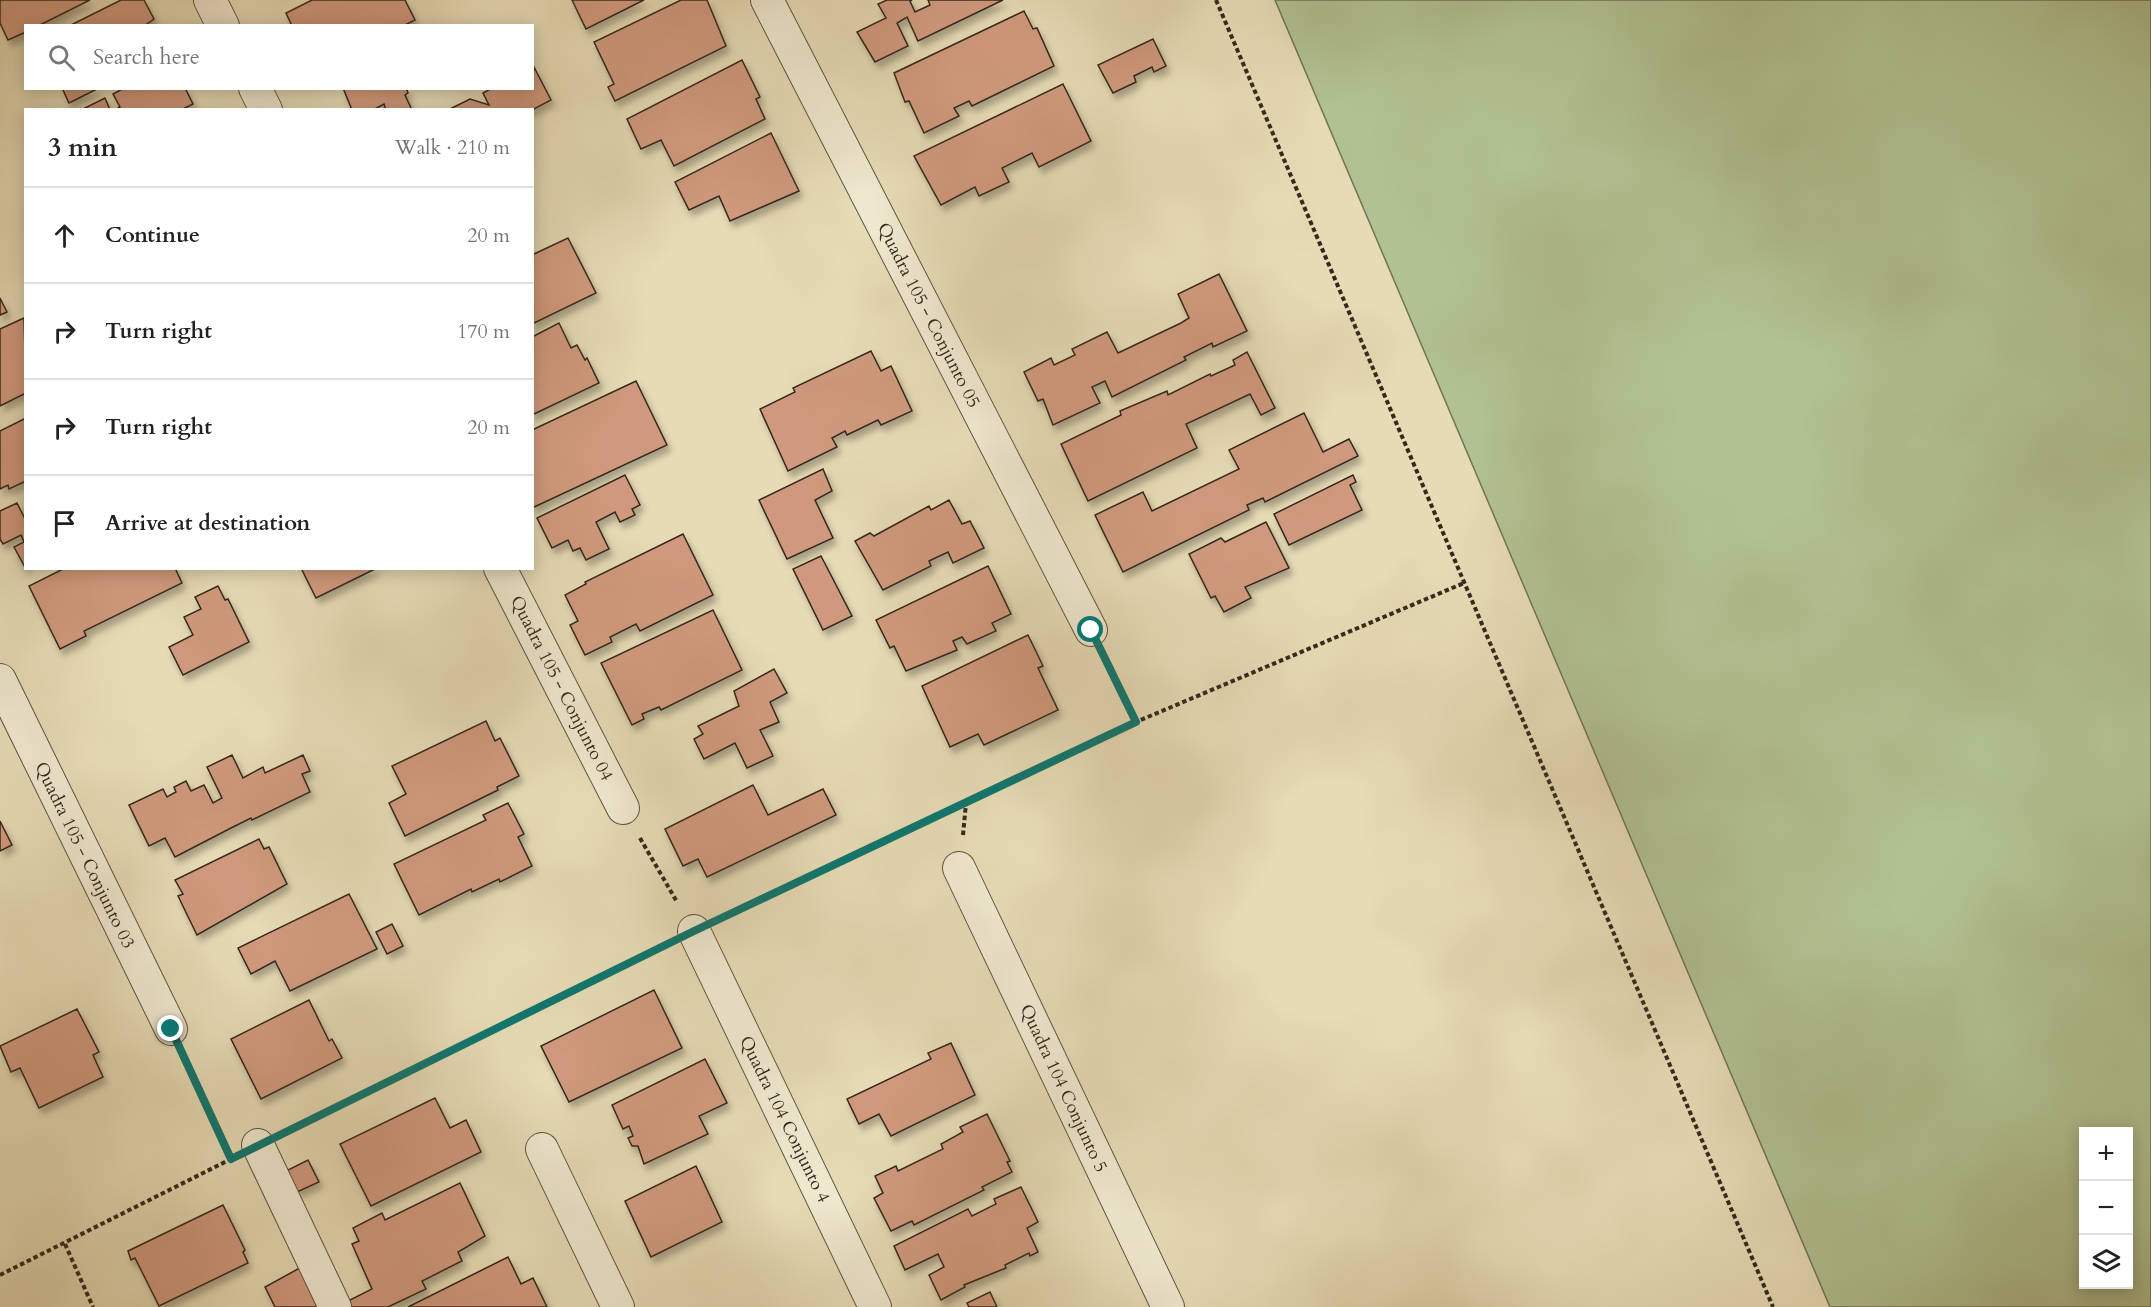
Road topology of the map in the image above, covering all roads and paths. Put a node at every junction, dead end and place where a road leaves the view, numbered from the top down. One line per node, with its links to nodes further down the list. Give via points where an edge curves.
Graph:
1 (210, 0): 4 (street)
2 (767, 0): 9 (street, Quadra 105 - Conjunto 05)
3 (1216, 0): 8 (path)
4 (222, 24)
5 (256, 90): 6 (street)
6 (265, 108)
7 (501, 570): 12 (street, Quadra 105 - Conjunto 04)
8 (1464, 583): 11 (path); 25 (path)
9 (1091, 630): 11 (path)
10 (0, 680): 15 (street, Quadra 105 - Conjunto 03)
11 (1136, 722): 14 (path)
12 (623, 808): 14 (path)
13 (959, 868): 24 (street, Quadra 104 Conjunto 5)
14 (694, 931): 17 (path); 23 (street, Quadra 104 Conjunto 4)
15 (171, 1029): 17 (path)
16 (542, 1149): 22 (street)
17 (244, 1152): 18 (path); 21 (street)
18 (64, 1244): 19 (path); 20 (path)
19 (0, 1275)
20 (93, 1307)
21 (335, 1307)
22 (618, 1307)
23 (875, 1307)
24 (1168, 1307)
25 (1773, 1307)

